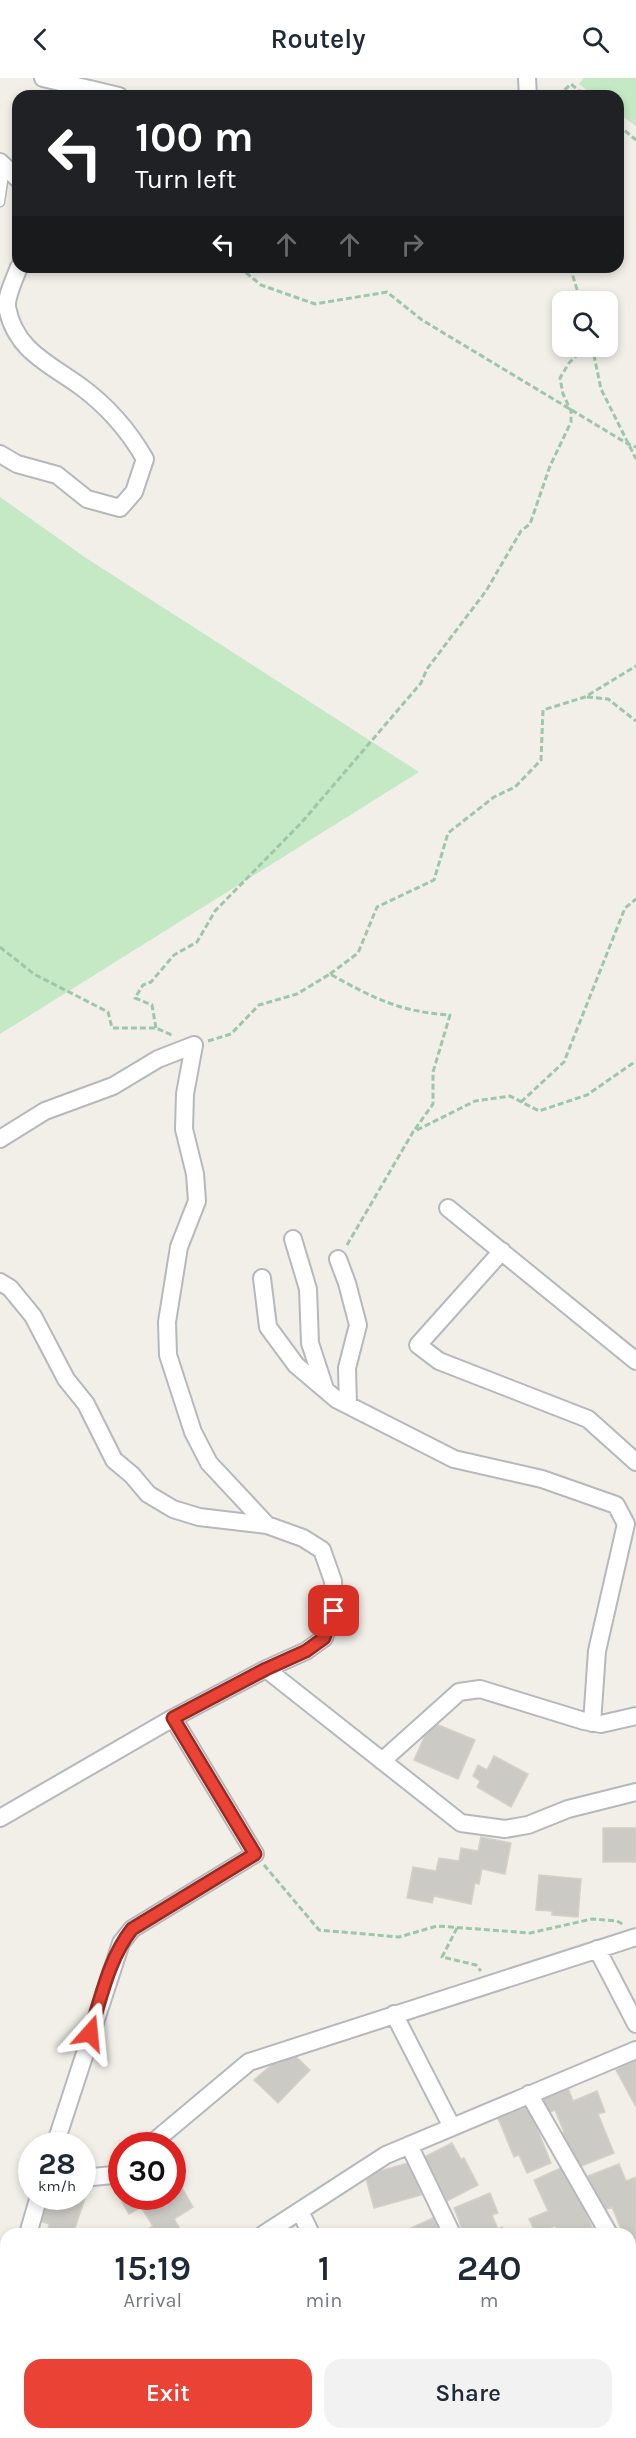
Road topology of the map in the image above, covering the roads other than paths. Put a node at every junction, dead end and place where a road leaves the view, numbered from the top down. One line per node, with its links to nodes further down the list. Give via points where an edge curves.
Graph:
1 (43, 78): 2 (street)
2 (94, 90)
3 (8, 170): 4 (lane)
4 (0, 202)
5 (17, 273): 6 (street, via 7,305 20,341 36,358 82,387 132,435 145,459 134,492 120,508 87,499 57,475 17,464)
6 (0, 454)
7 (0, 1139): 18 (street, via 45,1111 113,1086 158,1059 194,1045 185,1094 184,1129 197,1200 179,1247 167,1322 168,1355 193,1432 209,1463)
8 (448, 1208): 10 (street)
9 (293, 1239): 15 (street, via 308,1289 310,1343)
10 (502, 1251): 14 (street); 17 (street, via 418,1345 439,1361 588,1419)
11 (338, 1259): 16 (street, via 358,1325 347,1368)
12 (262, 1278): 15 (street, via 268,1327 296,1365)
13 (0, 1282): 18 (street, via 33,1316 66,1379 86,1404 114,1460 148,1494 173,1509 199,1517)
14 (636, 1361)
15 (326, 1390): 16 (street)
16 (348, 1405): 22 (street, via 454,1459 542,1479 616,1505 626,1524 597,1651)
17 (636, 1461)
18 (267, 1525): 19 (street, via 303,1538 322,1550 333,1581 334,1611 324,1638)
19 (266, 1669): 21 (street); 23 (street)
20 (636, 1716): 22 (street)
21 (173, 1718): 25 (street); 33 (street, via 255,1854 132,1929 121,1943)
22 (592, 1723): 23 (street, via 480,1689 459,1692)
23 (381, 1761): 24 (street, via 461,1823 486,1827 528,1825 568,1809)
24 (636, 1792)
25 (0, 1818)
26 (631, 1932): 27 (street)
27 (597, 1949): 28 (street); 29 (street)
28 (394, 2014): 32 (street); 34 (street, via 249,2062)
29 (636, 2024)
30 (636, 2049): 31 (street)
31 (529, 2094): 32 (street); 42 (street)
32 (452, 2127): 35 (street)
33 (59, 2132)
34 (166, 2132)
35 (409, 2145): 37 (street, via 386,2155); 41 (street)
36 (35, 2210): 38 (street)
37 (300, 2211): 39 (street); 40 (street)
38 (30, 2228)
39 (273, 2228)
40 (308, 2228)
41 (449, 2228)
42 (606, 2228)

